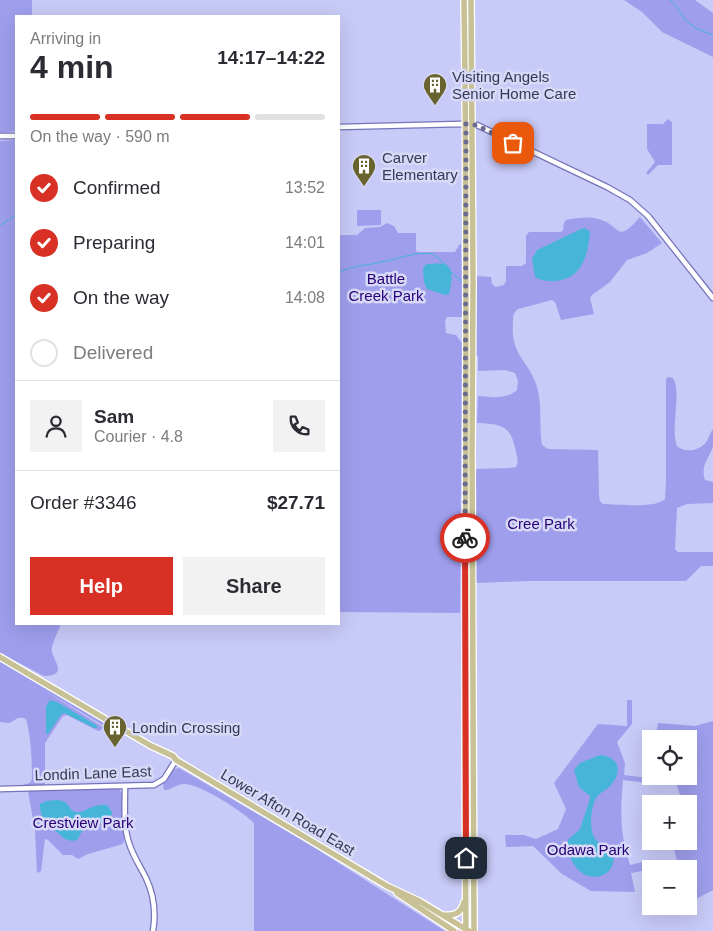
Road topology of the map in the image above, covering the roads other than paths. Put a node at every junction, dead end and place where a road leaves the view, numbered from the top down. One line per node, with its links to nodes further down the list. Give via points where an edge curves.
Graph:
1 (464, 0): 3 (main road)
2 (471, 0): 3 (main road)
3 (469, 124): 4 (street); 7 (street, via 630,200 648,216); 13 (main road); 18 (main road)
4 (340, 127)
5 (0, 136): 6 (street)
6 (15, 136)
7 (713, 298)
8 (0, 657): 9 (main road, Lower Afton Road East)
9 (176, 760): 10 (street, Londin Lane East, via 159,783); 12 (main road, Lower Afton Road East)
10 (125, 786): 11 (street, Londin Lane East); 16 (street, via 127,835 152,892)
11 (0, 789)
12 (387, 886): 14 (main road, Lower Afton Road East); 17 (main road, Lower Afton Road East)
13 (466, 893): 14 (main road, via 460,912 451,916); 15 (main road)
14 (441, 914): 15 (main road, Lower Afton Road East)
15 (467, 930)
16 (153, 931)
17 (454, 931)
18 (474, 931)

